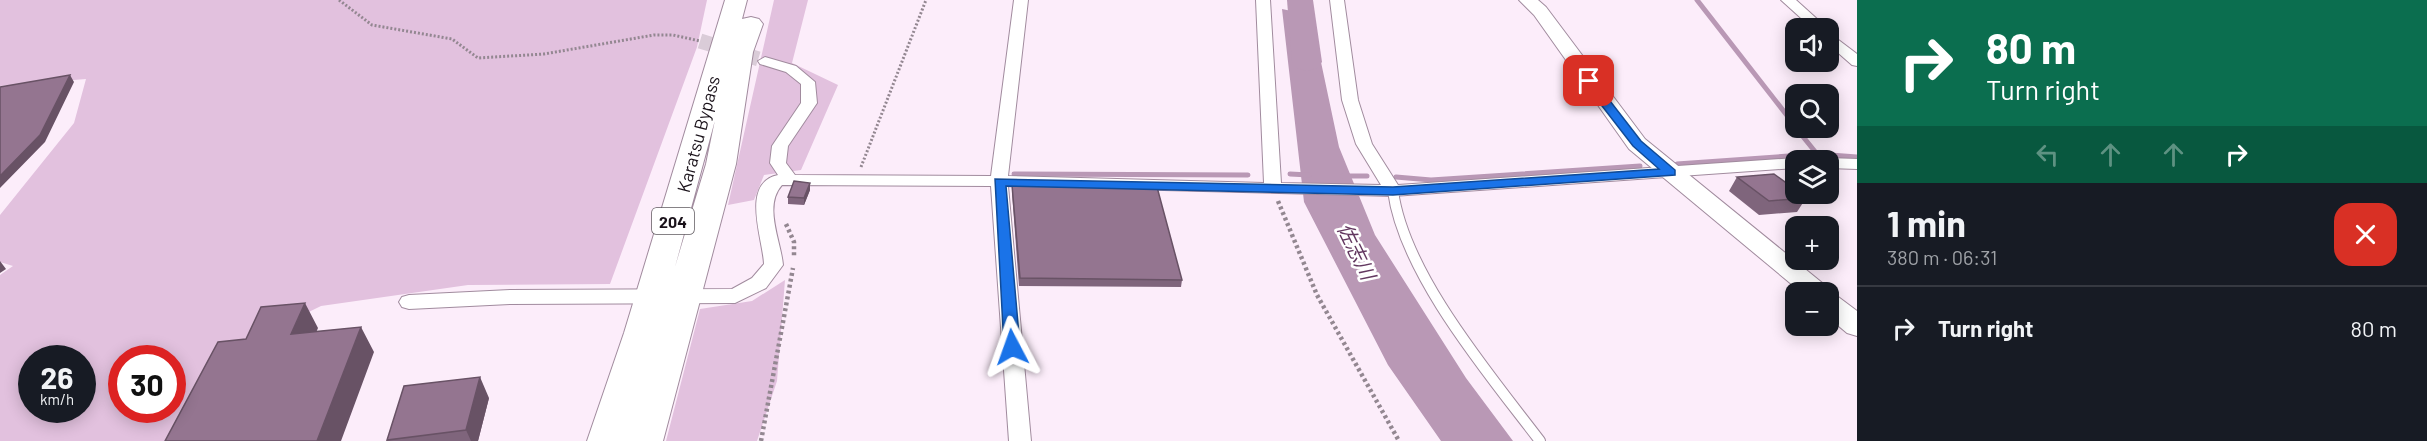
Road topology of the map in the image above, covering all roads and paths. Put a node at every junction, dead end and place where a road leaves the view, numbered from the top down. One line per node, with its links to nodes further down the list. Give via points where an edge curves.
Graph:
1 (339, 0): 11 (path, via 372,25 452,39 478,58 613,43 655,33 673,33)
2 (736, 0): 26 (highway, Karatsu Bypass / 204)
3 (756, 0): 27 (highway, Karatsu Bypass / 204, via 741,52 721,164)
4 (926, 0): 20 (path)
5 (1021, 0): 21 (street)
6 (1263, 0): 22 (street)
7 (1337, 0): 23 (street, via 1350,100 1364,144)
8 (1528, 0): 18 (street, via 1637,144)
9 (1788, 0): 10 (street)
10 (1809, 18)
11 (700, 41)
12 (1839, 46): 14 (street)
13 (765, 61): 19 (street, via 791,69 808,82 809,103 780,146 778,163)
14 (1857, 62)
15 (1839, 163): 17 (street)
16 (1785, 164): 18 (street)
17 (1857, 164)
18 (1670, 172): 23 (street); 25 (street)
19 (789, 179): 20 (street); 24 (street, via 777,180)
20 (855, 180): 21 (street)
21 (999, 182): 22 (street); 34 (street)
22 (1273, 187): 23 (street); 35 (path, via 1317,295)
23 (1393, 191): 36 (lane, via 1392,203 1402,237 1477,358)
24 (766, 192): 27 (street, via 764,205 774,265 759,283 735,296); 33 (path, via 775,197 794,250)
25 (1805, 282)
26 (650, 297): 27 (street); 28 (street); 31 (highway, Karatsu Bypass / 204)
27 (682, 298): 32 (highway, Karatsu Bypass / 204)
28 (409, 302)
29 (1839, 311): 30 (street)
30 (1857, 326)
31 (607, 441)
32 (643, 441)
33 (761, 441)
34 (1020, 441)
35 (1400, 441)
36 (1539, 441)

